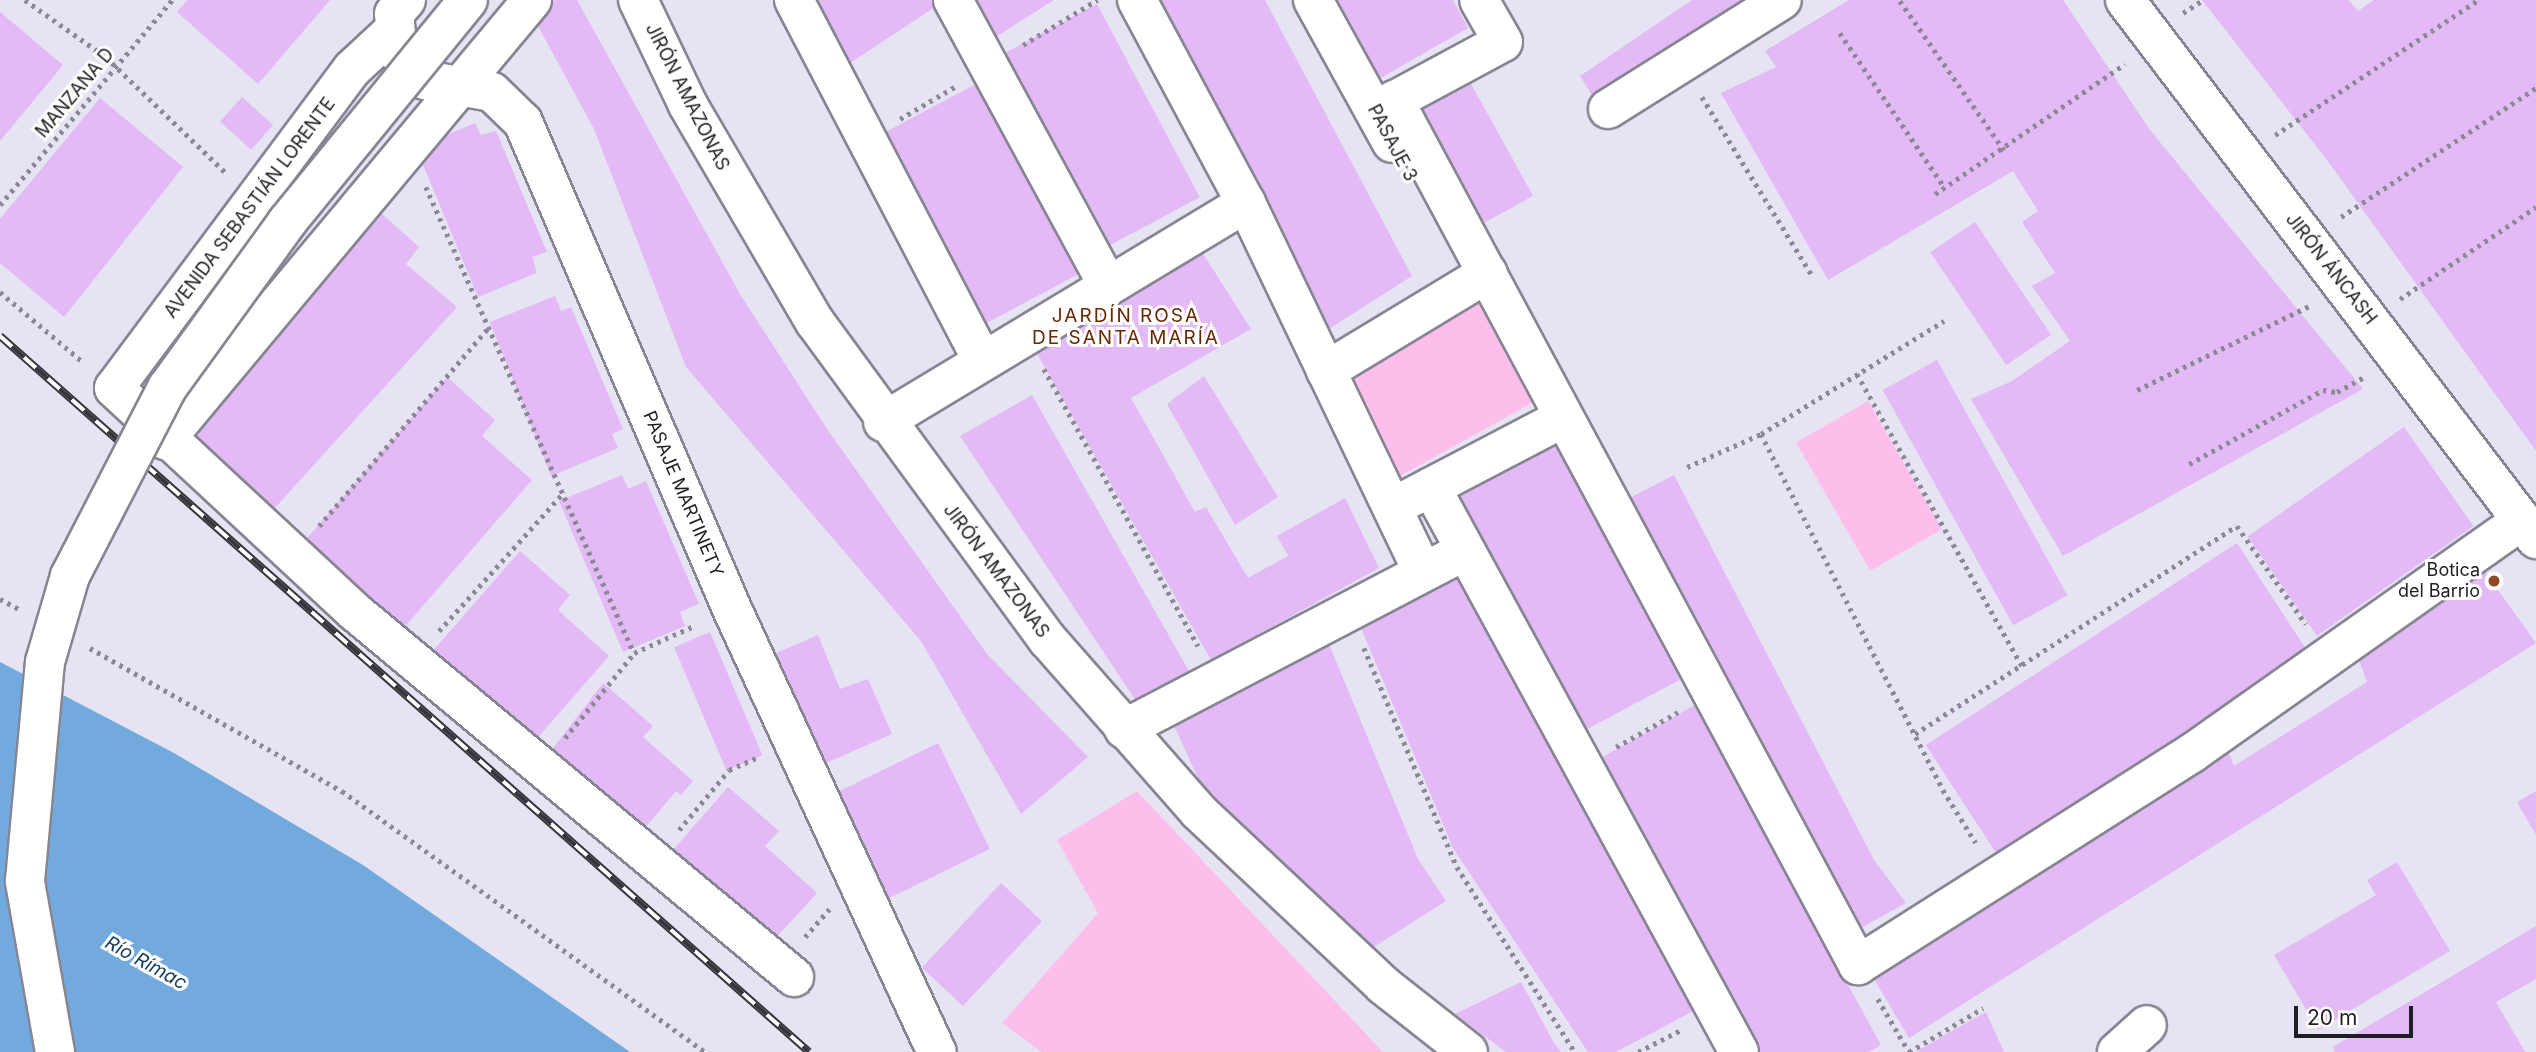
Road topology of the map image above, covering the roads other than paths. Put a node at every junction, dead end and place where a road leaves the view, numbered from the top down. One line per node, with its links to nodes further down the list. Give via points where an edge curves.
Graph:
1 (468, 0): 31 (main road, bridge, via 287,222 167,388 70,576 45,662 25,881)
2 (532, 0): 12 (main road)
3 (638, 0): 21 (main road, JIRÓN AMAZONAS, via 751,217)
4 (794, 0): 18 (main road)
5 (953, 0): 17 (main road)
6 (1137, 0): 15 (main road)
7 (1313, 0): 13 (main road, PASAJE 3)
8 (1479, 0): 13 (main road, via 1503,42)
9 (1782, 0): 14 (main road)
10 (2124, 0): 25 (main road, JIRÓN ÁNCASH)
11 (399, 16): 12 (main road, PASAJE MARTINETY, via 398,53 425,80); 22 (main road, AVENIDA SEBASTIÁN LORENTE, via 352,69 258,204 114,388)
12 (454, 88): 22 (main road); 32 (main road, PASAJE MARTINETY, via 492,92 523,122 732,610)
13 (1384, 105): 16 (main road, PASAJE 3)
14 (1608, 109)
15 (1246, 203): 17 (main road); 19 (main road)
16 (1478, 280): 19 (main road); 20 (main road, PASAJE 3)
17 (1108, 286): 18 (main road)
18 (983, 360): 21 (main road)
19 (1326, 371): 24 (main road)
20 (1563, 418): 23 (main road); 25 (main road, PASAJE 3, via 1858,965)
21 (883, 422): 28 (main road, JIRÓN AMAZONAS, via 1048,640)
22 (165, 440): 29 (main road, via 412,660)
23 (1431, 487): 24 (main road); 26 (main road)
24 (1390, 509): 27 (main road)
25 (2529, 529)
26 (1468, 550): 27 (main road); 34 (main road)
27 (1422, 571): 28 (main road)
28 (1125, 729): 33 (main road, JIRÓN AMAZONAS, via 1198,811 1316,923)
29 (788, 970)
30 (2147, 1025): 35 (main road)
31 (55, 1052)
32 (937, 1052)
33 (1468, 1052)
34 (1739, 1052)
35 (2117, 1052)

